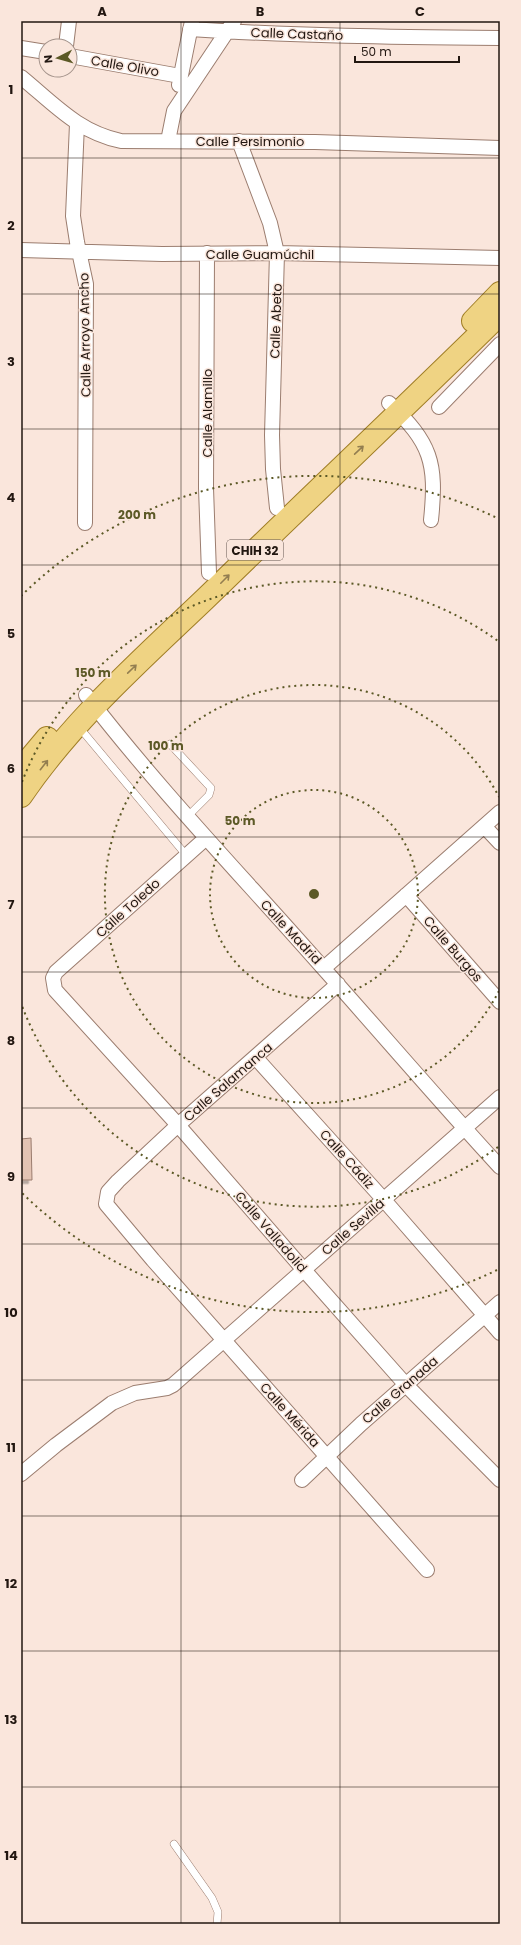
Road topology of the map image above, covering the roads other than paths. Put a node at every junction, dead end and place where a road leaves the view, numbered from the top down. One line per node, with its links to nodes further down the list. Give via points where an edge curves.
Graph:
1 (69, 21): 4 (street)
2 (191, 25): 3 (street, Calle Castaño); 9 (street)
3 (231, 26): 5 (street, Calle Castaño, via 375,37); 11 (street)
4 (67, 38)
5 (500, 38)
6 (21, 48): 7 (street)
7 (38, 51)
8 (78, 57): 9 (street, Calle Olivo)
9 (180, 76): 11 (street)
10 (21, 77): 12 (street, Calle Persimonio)
11 (174, 111): 13 (street)
12 (77, 124): 13 (street, Calle Persimonio, via 103,137 121,141); 17 (street, Calle Arroyo Ancho, via 73,216)
13 (168, 141): 14 (street, Calle Persimonio)
14 (239, 141): 15 (street, Calle Persimonio); 19 (street, Calle Abeto, via 270,223)
15 (500, 148)
16 (21, 250): 17 (street, Calle Guamúchil)
17 (79, 251): 18 (street, Calle Guamúchil); 28 (street, Calle Arroyo Ancho, via 86,290)
18 (207, 253): 19 (street, Calle Guamúchil); 29 (street, Calle Alamillo, via 206,488)
19 (277, 253): 20 (street, Calle Guamúchil); 26 (street, Calle Abeto, via 272,435)
20 (500, 258)
21 (500, 294): 25 (main road, CHIH 32, via 444,351)
22 (500, 314): 25 (main road, CHIH 32)
23 (500, 344): 24 (street)
24 (439, 407)
25 (394, 408): 26 (main road, CHIH 32); 27 (street, via 427,450 434,490); 30 (main road, CHIH 32, one-way to 25, via 280,524)
26 (277, 508): 29 (main road, CHIH 32)
27 (431, 520)
28 (85, 523)
29 (209, 573): 30 (main road, CHIH 32)
30 (90, 700): 31 (main road, CHIH 32); 33 (main road, CHIH 32); 36 (street, Calle Madrid)
31 (78, 725): 34 (main road, CHIH 32, one-way to 31); 40 (lane)
32 (170, 744): 36 (lane, via 211,788 209,795)
33 (21, 769)
34 (21, 796)
35 (500, 812): 37 (street)
36 (187, 818): 38 (street, Calle Madrid)
37 (484, 826): 39 (street); 41 (street)
38 (205, 839): 40 (street, Calle Toledo); 42 (street, Calle Madrid)
39 (500, 843)
40 (186, 855): 43 (street, Calle Toledo, via 62,966)
41 (406, 895): 42 (street); 45 (street, Calle Burgos)
42 (324, 968): 44 (street, Calle Madrid)
43 (53, 978): 48 (street, Calle Valladolid, via 59,996)
44 (338, 984): 46 (street, Calle Salamanca); 49 (street, Calle Madrid)
45 (500, 1002)
46 (256, 1058): 48 (street, Calle Salamanca); 51 (street, Calle Cádiz)
47 (500, 1097): 49 (street, Calle Sevilla)
48 (178, 1125): 52 (street, Calle Salamanca, via 108,1192 106,1204); 53 (street, Calle Valladolid)
49 (464, 1128): 50 (street, Calle Madrid); 51 (street, Calle Sevilla)
50 (500, 1167)
51 (384, 1200): 53 (street, Calle Sevilla); 55 (street, Calle Cádiz)
52 (153, 1260): 57 (street, Calle Mérida)
53 (304, 1270): 57 (street, Calle Sevilla); 58 (street, Calle Valladolid)
54 (500, 1302): 55 (street, Calle Granada)
55 (484, 1316): 56 (street, Calle Cádiz); 58 (street, Calle Granada)
56 (500, 1333)
57 (223, 1340): 59 (street, Calle Mérida); 60 (street, Calle Sevilla, via 167,1388 135,1393 112,1403)
58 (406, 1385): 59 (street, Calle Granada); 62 (street, Calle Valladolid)
59 (326, 1456): 61 (street, Calle Granada); 63 (street, Calle Mérida)
60 (21, 1474)
61 (302, 1480)
62 (500, 1480)
63 (427, 1570)
64 (174, 1844): 65 (lane, via 212,1898 218,1912)
65 (217, 1924)

